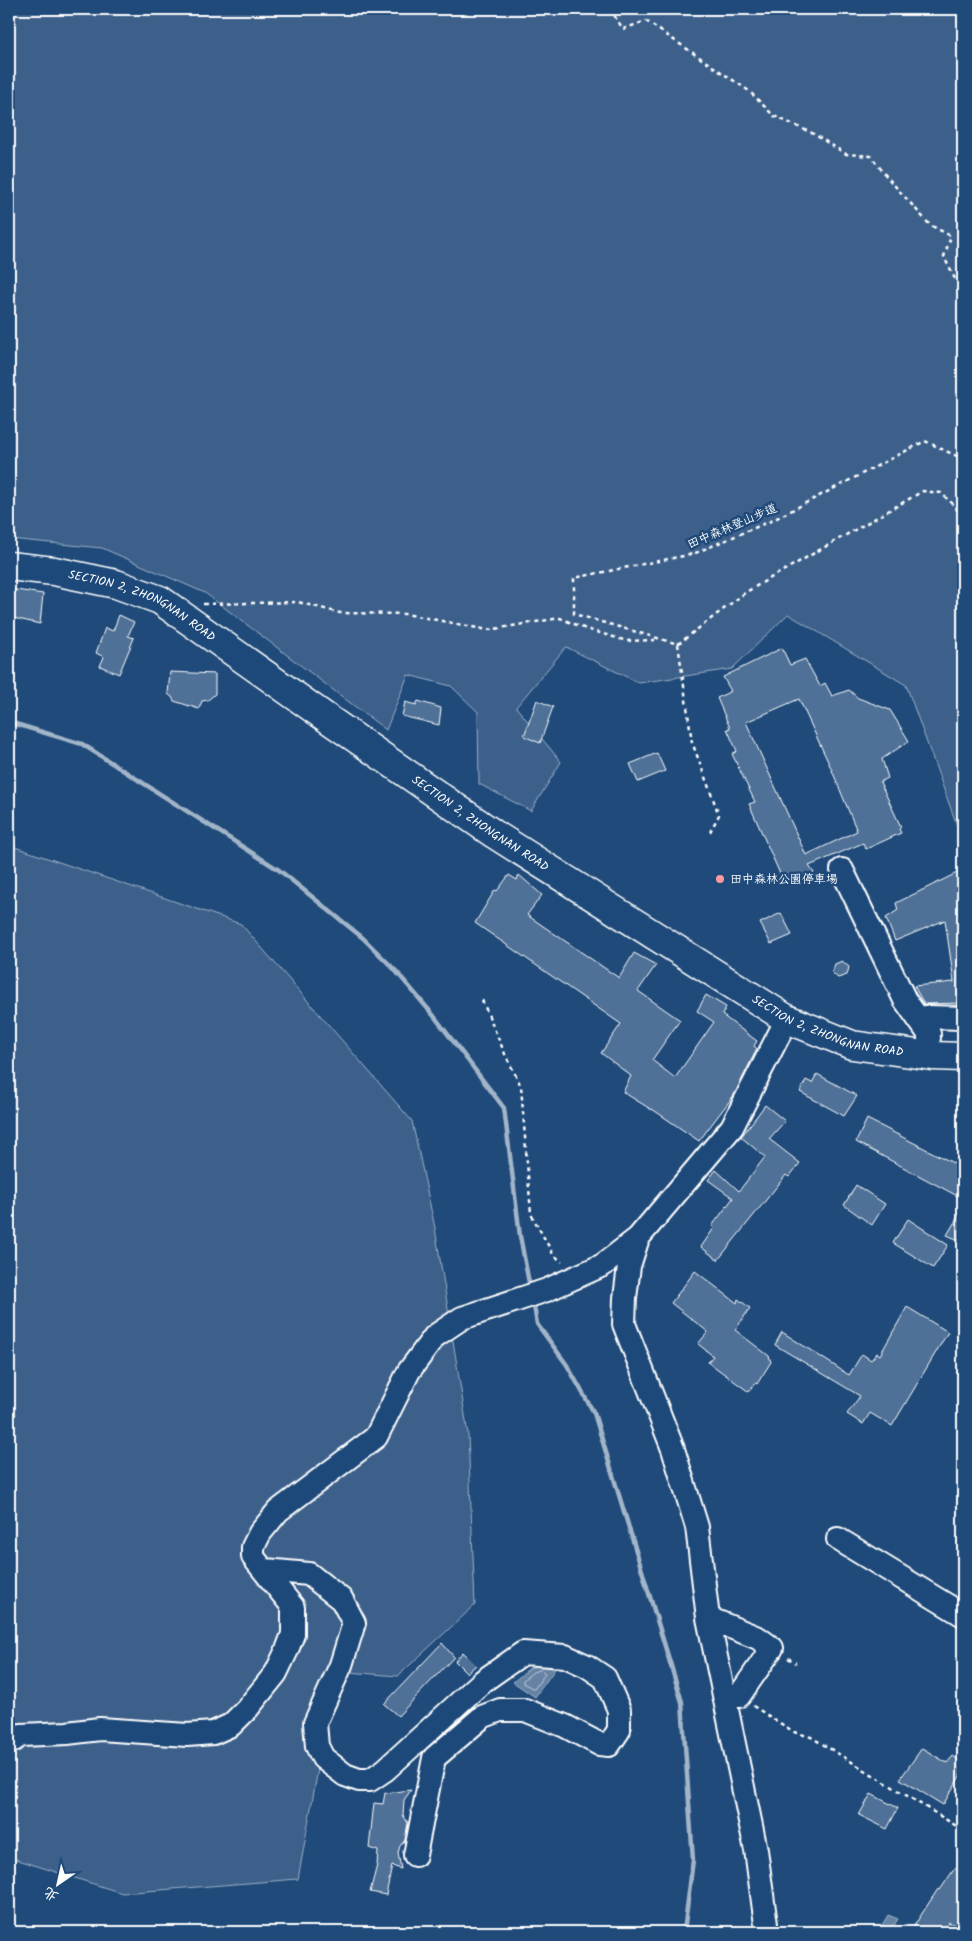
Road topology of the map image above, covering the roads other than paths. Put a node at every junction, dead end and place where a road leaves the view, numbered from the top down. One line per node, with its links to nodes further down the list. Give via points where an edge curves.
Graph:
1 (9, 566): 4 (main road, SECTION 2, ZHONGNAN ROAD, via 116,584 160,600 494,834)
2 (842, 870): 5 (street)
3 (963, 1018): 5 (street, via 926,1017)
4 (787, 1019): 5 (main road, SECTION 2, ZHONGNAN ROAD, via 852,1045); 7 (street, via 732,1127)
5 (930, 1045): 6 (main road, SECTION 2, ZHONGNAN ROAD)
6 (963, 1057)
7 (638, 1238): 9 (street, via 603,1265 547,1290 462,1318 436,1336 409,1372 376,1437 278,1511 260,1533 253,1548 253,1557); 11 (street, via 629,1266 624,1324 673,1449 696,1527)
8 (838, 1539): 10 (street)
9 (264, 1570): 13 (street, via 293,1607 292,1634 276,1673 231,1725 214,1733 187,1735 100,1729 21,1735); 14 (street, via 309,1574 342,1600 354,1623 341,1665 315,1723 323,1758 345,1775 359,1780 370,1780 385,1770 483,1681 523,1653 566,1656 605,1678 619,1710 619,1730 609,1746 524,1710 500,1710 482,1717 434,1758)
10 (963, 1615)
11 (708, 1618): 12 (street, via 758,1638 772,1648); 15 (street, via 756,1850)
12 (739, 1696)
13 (9, 1743)
14 (415, 1854)
15 (767, 1932)

